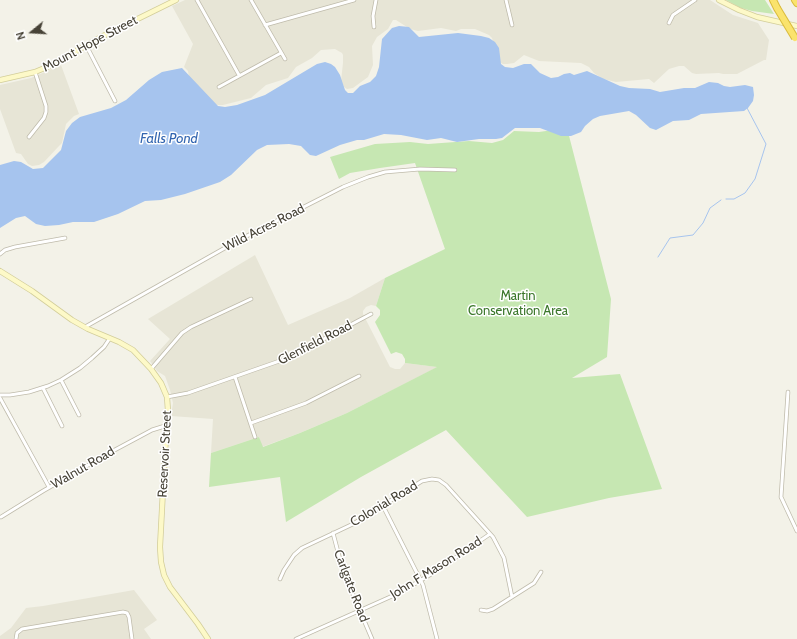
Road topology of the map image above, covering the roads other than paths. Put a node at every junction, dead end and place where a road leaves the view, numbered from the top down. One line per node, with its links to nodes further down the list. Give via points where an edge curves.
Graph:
1 (176, 0): 18 (street, Mount Hope Street)
2 (196, 0): 22 (street)
3 (251, 0): 13 (street)
4 (354, 0): 13 (street)
5 (376, 0): 16 (street)
6 (506, 0): 14 (street)
7 (695, 0): 12 (street, via 673,15)
8 (719, 0): 15 (street, via 758,17)
9 (773, 0): 17 (highway, bridge)
10 (795, 0): 11 (highway)
11 (797, 3)
12 (669, 23)
13 (265, 25): 19 (street)
14 (512, 25)
15 (797, 26)
16 (374, 27)
17 (796, 40)
18 (86, 45): 21 (street, Mount Hope Street); 25 (street)
19 (281, 52): 20 (street); 22 (street)
20 (285, 59)
21 (35, 72): 23 (street, Mount Hope Street); 26 (street, via 46,112)
22 (239, 76): 24 (street)
23 (0, 80)
24 (219, 86)
25 (115, 101)
26 (29, 137)
27 (455, 170): 33 (street, Wild Acres Road, via 385,172 349,184 239,240)
28 (65, 238): 29 (street, via 15,247)
29 (0, 254)
30 (0, 271): 33 (street, Reservoir Street)
31 (251, 298): 35 (street, via 182,333)
32 (372, 314): 37 (street, Glenfield Road, via 288,358)
33 (85, 327): 34 (street, Reservoir Street)
34 (110, 338): 35 (street, Reservoir Street, via 133,350); 38 (street, via 92,358)
35 (151, 369): 42 (street, Reservoir Street)
36 (359, 376): 44 (street, via 306,403)
37 (235, 377): 42 (street, Glenfield Road); 44 (street)
38 (61, 380): 39 (street); 43 (street)
39 (43, 388): 41 (street); 46 (street)
40 (788, 392): 51 (street, via 781,497)
41 (0, 396): 48 (street)
42 (167, 397): 45 (street, Reservoir Street)
43 (80, 415)
44 (251, 423): 47 (street)
45 (168, 425): 48 (street, Walnut Road, via 152,430); 62 (street, Reservoir Street, via 160,547 162,568 170,587)
46 (62, 426)
47 (255, 437)
48 (49, 487): 50 (street, Walnut Road)
49 (383, 506): 52 (street, Colonial Road); 53 (street, Colonial Road, via 422,481 436,479 446,485); 56 (street)
50 (1, 517)
51 (797, 531)
52 (333, 533): 55 (street, Colonial Road, via 302,548 294,555); 59 (street, Carlgate Road, via 343,571)
53 (490, 534): 56 (street, John F Mason Road); 57 (street, Colonial Road, via 504,558)
54 (541, 572): 57 (street, via 534,583)
55 (280, 579)
56 (421, 580): 59 (street, John F Mason Road, via 394,596); 65 (street)
57 (512, 597): 58 (street, via 493,609)
58 (481, 610)
59 (360, 611): 63 (street, John F Mason Road); 64 (street, Carlgate Road)
60 (16, 639): 61 (street, via 17,632 22,630 123,612 129,617)
61 (132, 639)
62 (208, 639)
63 (296, 639)
64 (372, 639)
65 (437, 639)

